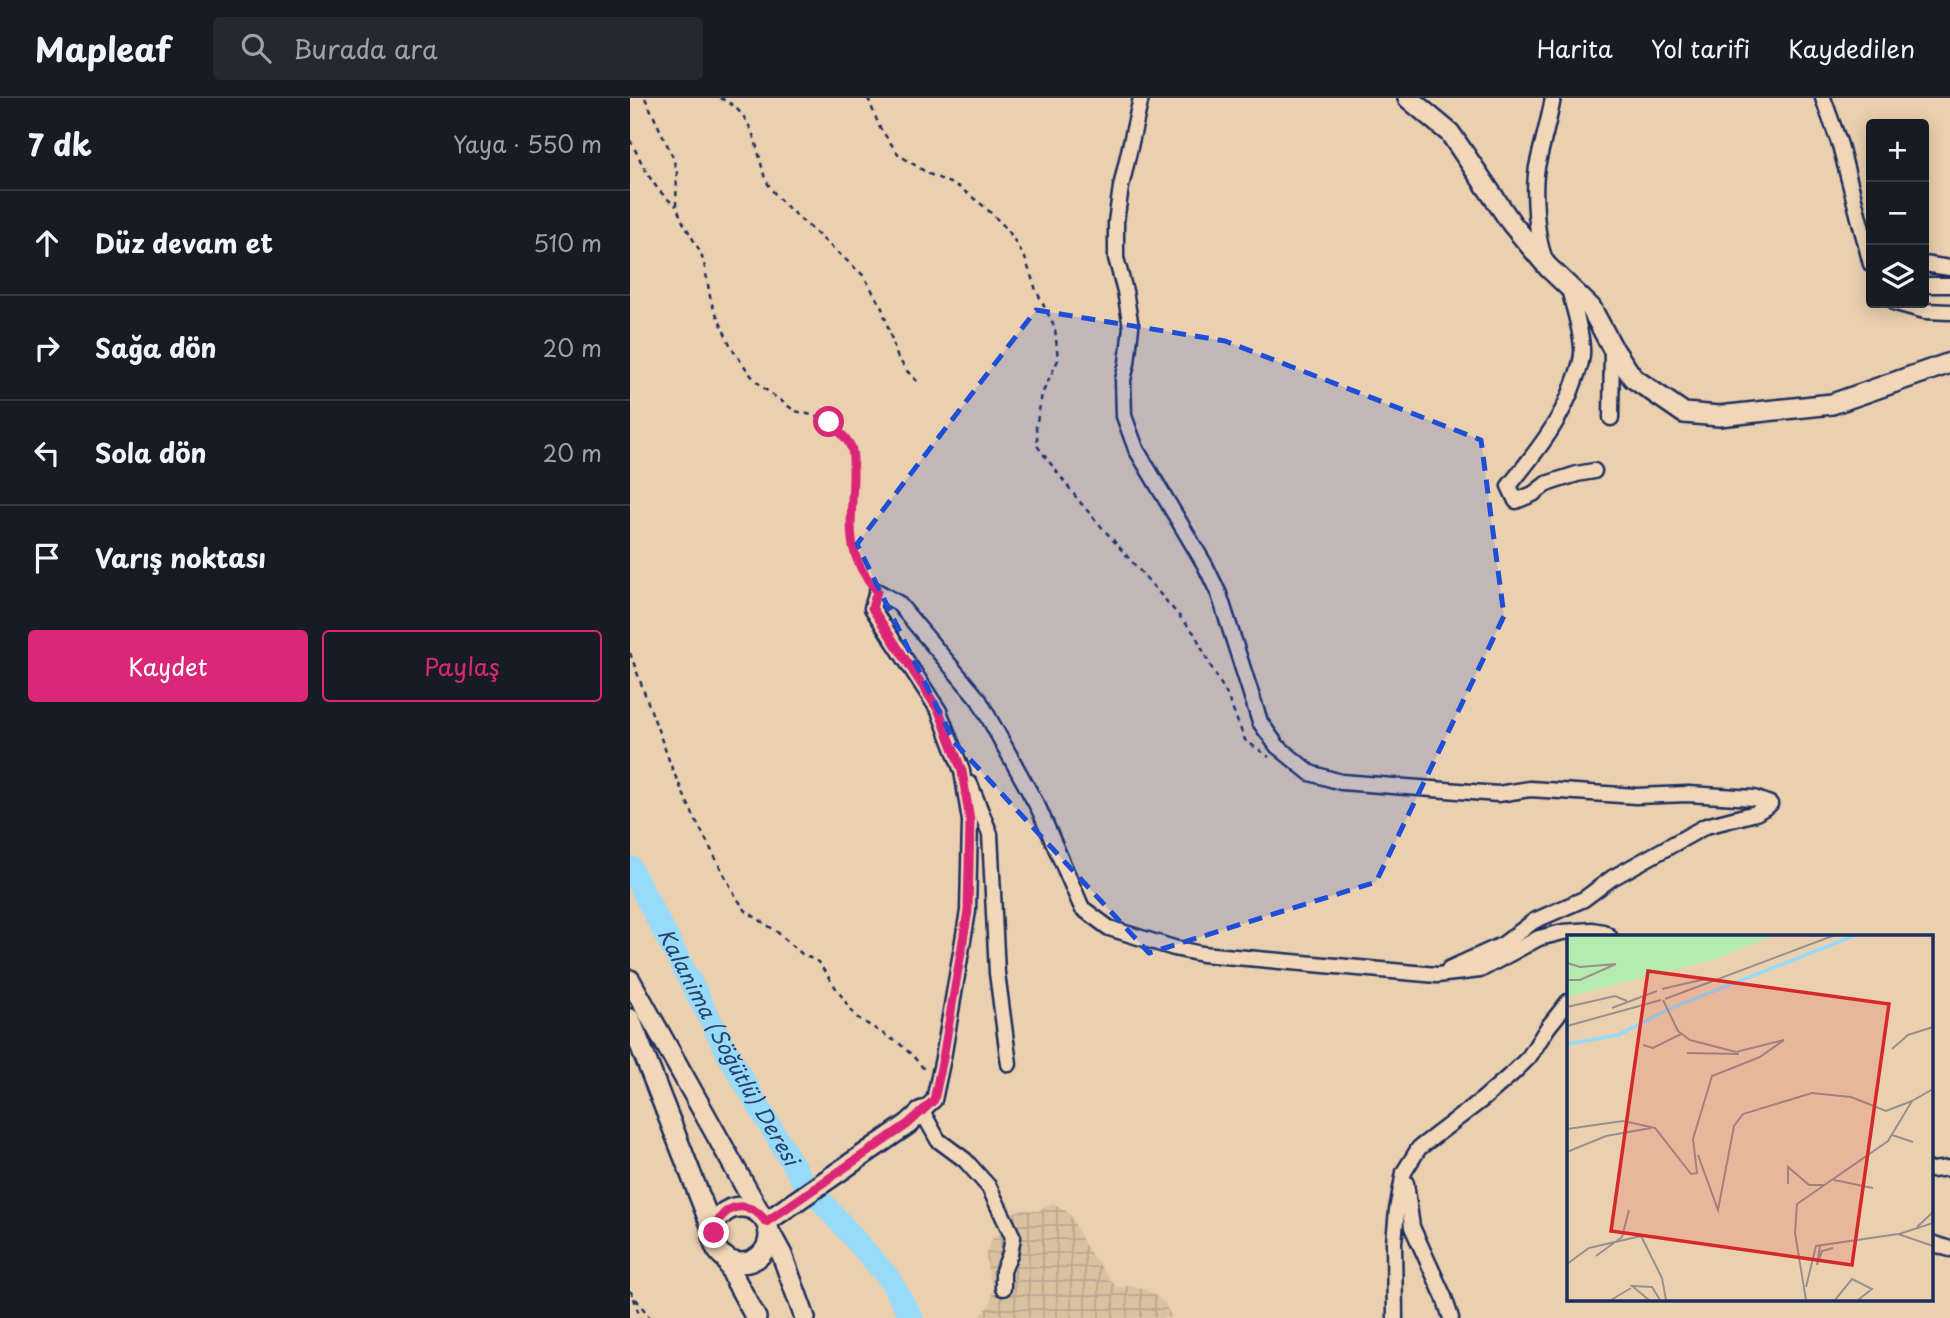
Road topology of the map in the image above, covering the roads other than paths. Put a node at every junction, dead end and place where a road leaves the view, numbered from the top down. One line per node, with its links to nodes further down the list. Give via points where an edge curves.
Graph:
1 (1141, 98): 20 (street, via 1116,231 1116,258 1131,327 1123,380 1124,416 1136,449 1219,594 1260,722 1277,746 1311,773 1341,782 1498,794 1530,789 1617,795 1688,793 1754,798 1770,804 1755,813 1706,826 1612,878 1584,899 1534,921 1502,945)
2 (1408, 98): 7 (street, via 1450,133)
3 (1553, 98): 7 (street, via 1536,185 1538,234)
4 (1823, 98): 5 (street)
5 (1866, 245)
6 (1929, 265): 8 (street)
7 (1548, 267): 11 (street)
8 (1950, 268)
9 (1929, 285): 10 (street)
10 (1950, 285)
11 (1569, 288): 14 (street, via 1591,308); 17 (street, via 1582,348 1580,365 1561,415 1509,486 1516,501 1546,484)
12 (1914, 308): 13 (street)
13 (1950, 312)
14 (1612, 347): 15 (street, via 1633,378 1684,413 1719,416 1832,404); 16 (street)
15 (1950, 363)
16 (1611, 418)
17 (1594, 471)
18 (962, 771): 20 (street, via 939,711 872,608 877,591 898,603 979,699 1039,809 1082,908 1109,928 1202,954); 24 (street, via 990,834 997,973); 25 (street, via 970,821 968,911 934,1100)
19 (1608, 935): 20 (street, via 1592,930 1563,932 1539,938 1480,970)
20 (1437, 975)
21 (630, 980): 29 (street)
22 (1567, 1004): 28 (street, via 1514,1072 1419,1148)
23 (630, 1019): 30 (street)
24 (1009, 1064)
25 (922, 1111): 29 (street); 34 (street, via 938,1140 965,1160 989,1187 1013,1237)
26 (1950, 1168): 27 (street)
27 (1932, 1170)
28 (1404, 1172): 37 (street, via 1394,1242); 38 (street, via 1412,1227)
29 (765, 1222): 30 (street, via 753,1209 736,1208 720,1217); 33 (street, via 769,1240 760,1256 743,1263); 36 (street)
30 (714, 1233): 33 (street)
31 (1932, 1243): 32 (street)
32 (1950, 1250)
33 (725, 1257): 35 (street)
34 (1003, 1288)
35 (756, 1318)
36 (805, 1318)
37 (1395, 1318)
38 (1451, 1318)

